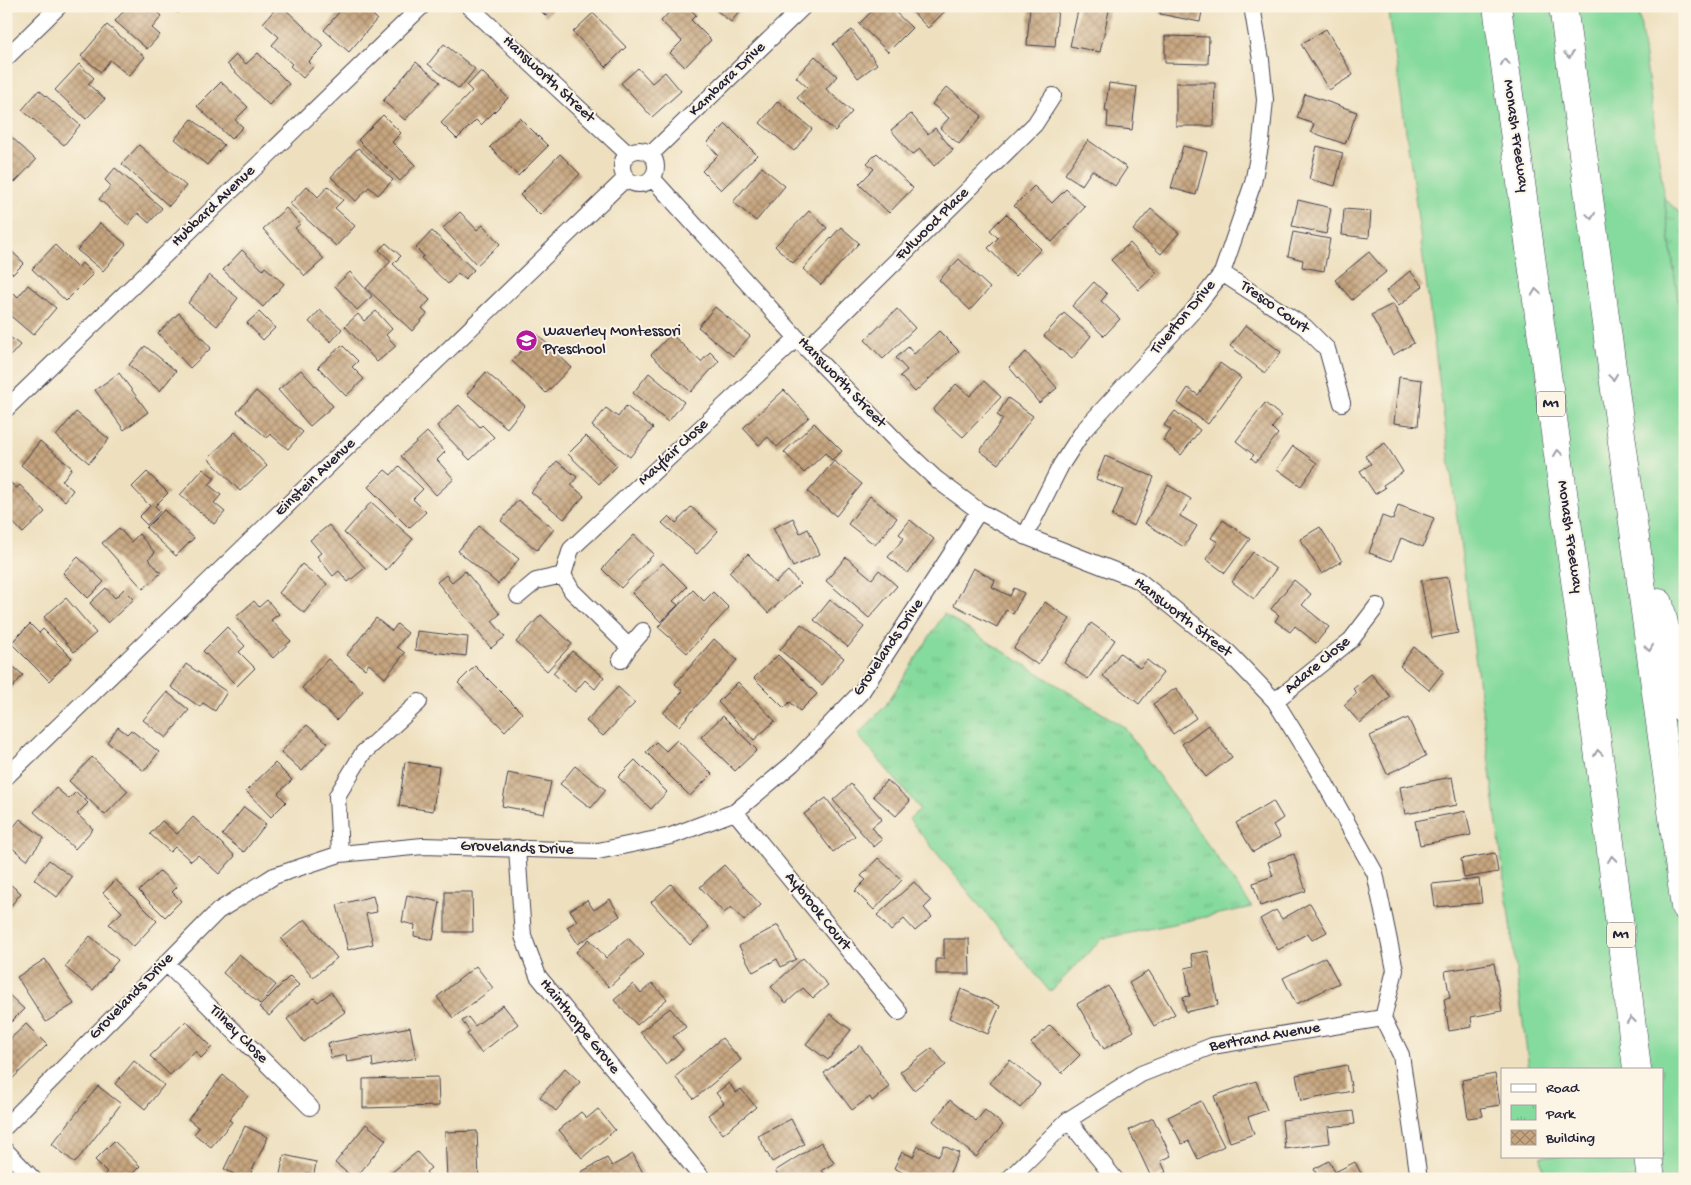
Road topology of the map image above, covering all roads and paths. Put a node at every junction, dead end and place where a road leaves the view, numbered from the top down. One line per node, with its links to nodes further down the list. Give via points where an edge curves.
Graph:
1 (59, 6): 8 (street)
2 (422, 6): 17 (street, Hubbard Avenue)
3 (469, 6): 10 (street, Hansworth Street)
4 (804, 6): 11 (street, Kambara Drive)
5 (1252, 6): 14 (street, Tiverton Drive, via 1265,100 1261,141 1253,183)
6 (1497, 6): 36 (highway, Monash Freeway / M1, one-way to 6, via 1605,801)
7 (1563, 6): 18 (highway, one-way to 18)
8 (6, 58)
9 (1053, 96): 15 (street, Fulwood Place, via 1035,124)
10 (627, 153): 11 (street, via 639,149); 12 (street, via 621,167)
11 (652, 154): 13 (street, via 656,166)
12 (626, 178): 13 (street, via 636,184); 28 (street, Einstein Avenue)
13 (652, 178): 15 (street, Hansworth Street)
14 (1222, 273): 16 (street, Tresco Court, via 1305,327 1327,349); 20 (street, Tiverton Drive, via 1193,311 1083,430)
15 (802, 343): 19 (street, Hansworth Street, via 905,450 936,479); 21 (street, Mayfair Close, via 571,548)
16 (1342, 403)
17 (6, 408)
18 (1624, 461): 27 (highway); 32 (highway, one-way to 32)
19 (979, 510): 20 (street, Hansworth Street); 29 (street, Grovelands Drive, via 862,691 792,764)
20 (1025, 536): 25 (street, Hansworth Street, via 1138,580 1229,653)
21 (564, 575): 22 (street, via 536,581); 24 (street, via 572,591 625,653)
22 (518, 596)
23 (1377, 606): 25 (street, Adare Close, via 1351,640)
24 (643, 631)
25 (1275, 701): 35 (street, Hansworth Street, via 1375,873 1395,970)
26 (418, 702): 31 (street, via 363,753 337,796)
27 (1685, 710)
28 (6, 777)
29 (735, 812): 30 (street, Grovelands Drive, via 671,836 598,851); 34 (street, Aybrook Court)
30 (516, 848): 31 (street, Grovelands Drive, via 423,846); 43 (street, Hainthorpe Grove, via 523,936 538,976)
31 (340, 854): 33 (street, Grovelands Drive, via 274,876 218,911)
32 (1685, 907)
33 (166, 963): 37 (street, Tilney Close); 39 (street, Grovelands Drive)
34 (899, 1012)
35 (1383, 1018): 38 (street, Bertrand Avenue, via 1212,1046 1141,1074); 46 (street, via 1401,1055)
36 (1637, 1068)
37 (310, 1107)
38 (1068, 1120): 44 (street, Bertrand Avenue); 45 (street)
39 (6, 1126)
40 (6, 1151): 42 (street)
41 (1648, 1158): 47 (highway)
42 (33, 1179)
43 (703, 1179)
44 (1009, 1179)
45 (1115, 1179)
46 (1419, 1179)
47 (1650, 1179)

